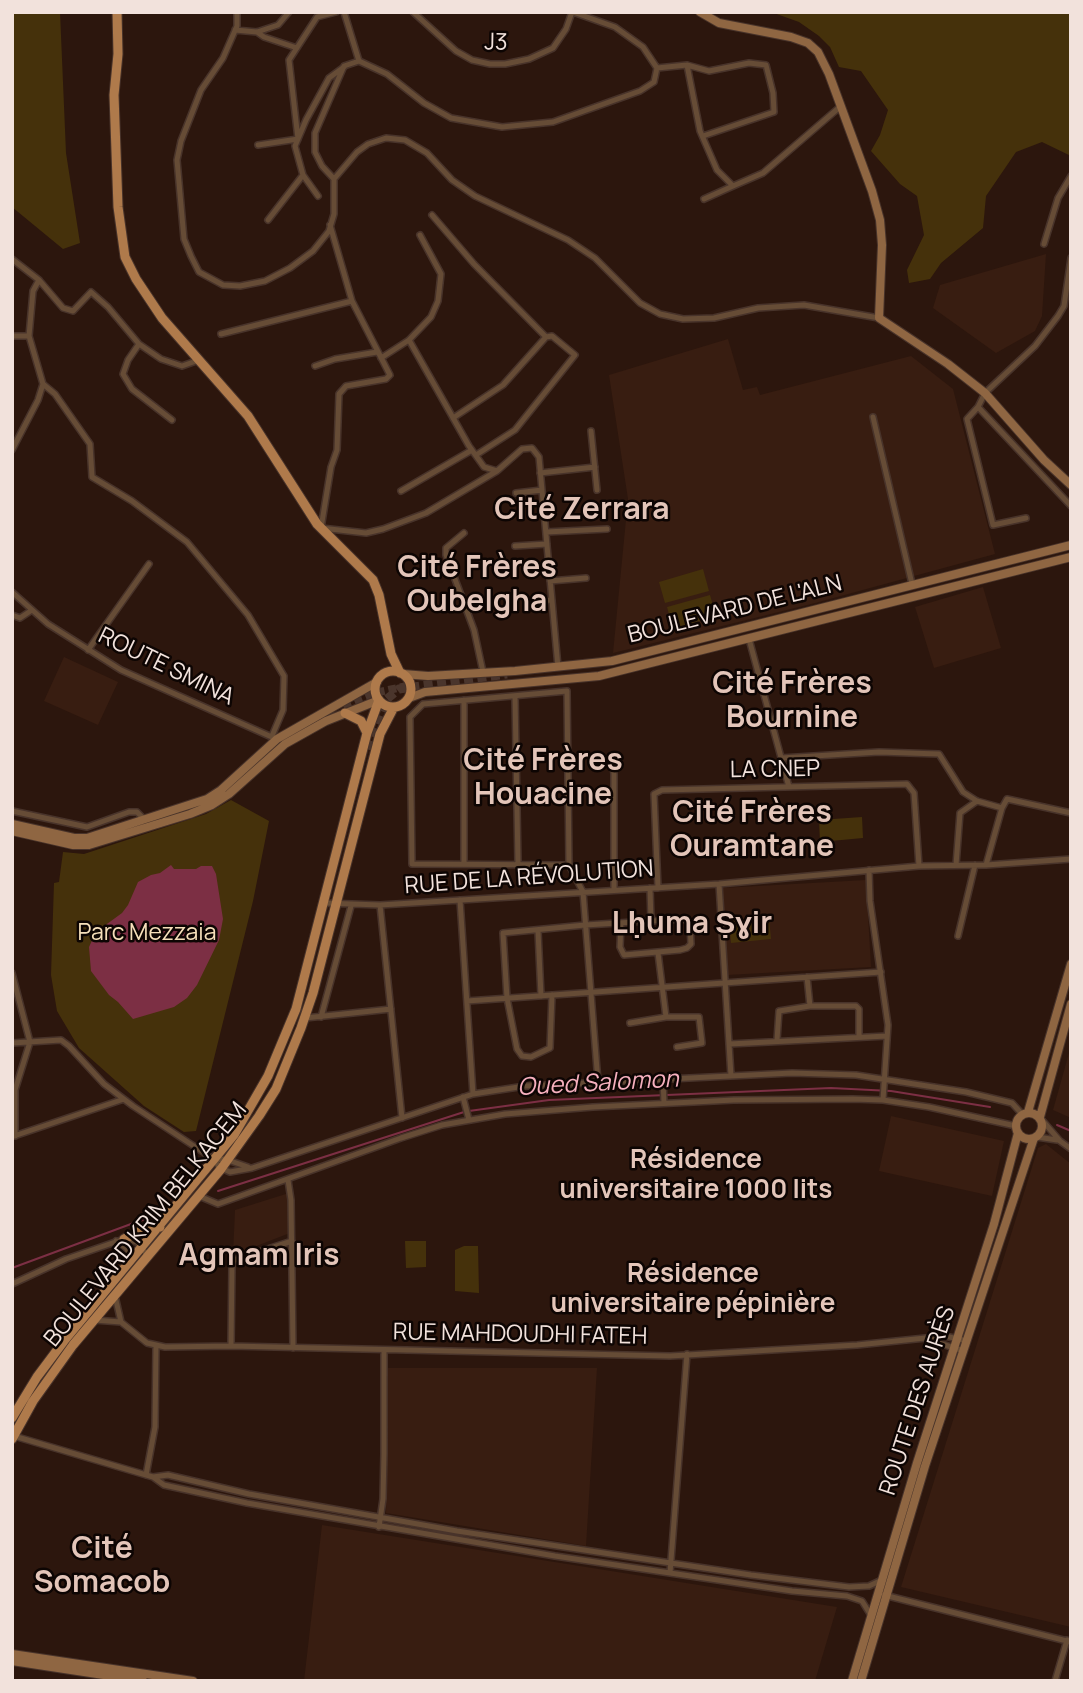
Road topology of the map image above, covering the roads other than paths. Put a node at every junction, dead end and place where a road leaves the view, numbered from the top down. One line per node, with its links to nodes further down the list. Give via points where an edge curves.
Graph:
1 (117, 12): 45 (main road, via 117,193 125,257 162,318)
2 (237, 12): 9 (street)
3 (289, 12): 10 (street, via 278,24)
4 (336, 12): 11 (street, via 317,17)
5 (344, 12): 12 (street)
6 (413, 12): 7 (street, J3, via 472,60 505,64 553,48)
7 (573, 12): 15 (street, via 615,27 643,47)
8 (700, 12): 16 (street, via 719,23 808,43 818,52)
9 (235, 30): 10 (street); 28 (street, via 201,90 177,160 182,226 191,256 199,272 223,285 265,281 313,251)
10 (257, 32): 11 (street)
11 (297, 48): 18 (street, via 289,60)
12 (359, 61): 14 (street); 15 (street, via 387,74 451,118 502,127 554,122 640,91 654,82)
13 (687, 65): 15 (street); 17 (street); 17 (street, via 709,71 749,63 765,65 773,93 774,112)
14 (344, 66): 18 (street, via 329,78); 22 (street, via 315,133 315,152)
15 (657, 68)
16 (841, 106): 23 (street, via 764,173); 37 (street, via 880,220)
17 (703, 136): 23 (street, via 717,170)
18 (298, 139): 19 (street); 20 (street, via 295,146)
19 (258, 145)
20 (303, 174): 24 (street); 27 (street)
21 (1071, 176): 30 (street, via 1058,198)
22 (334, 179): 28 (street); 37 (street, via 368,144 386,138 405,140 427,153 475,196 568,240 595,258 640,303 660,314 714,318 804,305)
23 (733, 186): 25 (street)
24 (318, 196)
25 (704, 199)
26 (432, 215): 41 (street)
27 (268, 220)
28 (330, 225): 34 (street)
29 (421, 235): 42 (street, via 440,274 438,301)
30 (1044, 244)
31 (1071, 258): 35 (street)
32 (12, 259): 33 (street)
33 (39, 279): 40 (street, via 33,291); 43 (street, via 63,308 73,311 91,292)
34 (352, 301): 38 (street); 44 (street)
35 (1064, 306): 36 (street); 48 (street, via 1035,346)
36 (1071, 313)
37 (879, 318): 48 (street)
38 (221, 334)
39 (12, 336): 40 (street)
40 (29, 336): 47 (street)
41 (546, 337): 51 (street, via 503,385); 55 (street, via 552,336 575,355 515,430)
42 (409, 340): 44 (street); 51 (street)
43 (139, 344): 45 (street, via 182,366); 52 (street, via 123,374 132,389)
44 (379, 355): 46 (street, via 335,359); 66 (street, via 390,375 386,380 346,386 339,394 337,450)
45 (199, 360): 66 (main road, via 248,416)
46 (315, 366)
47 (43, 384): 54 (street); 100 (street, via 90,444 92,477 187,542 248,615 284,676 283,710)
48 (985, 393): 49 (street); 59 (street)
49 (978, 407): 64 (street); 65 (street, via 967,419 993,525)
50 (873, 417): 77 (street)
51 (453, 418): 55 (street)
52 (172, 420)
53 (591, 430): 56 (street)
54 (12, 450)
55 (474, 453): 57 (street, via 484,467); 61 (street)
56 (595, 467): 58 (street); 62 (street)
57 (497, 471): 58 (street, via 522,449 533,448); 66 (street, via 426,513 383,529 366,533)
58 (540, 474): 60 (street)
59 (1071, 485)
60 (542, 490): 63 (street); 68 (street)
61 (401, 491)
62 (597, 491)
63 (516, 493)
64 (1071, 506)
65 (1026, 518)
66 (321, 528): 85 (main road, via 373,580)
67 (607, 529): 68 (street)
68 (546, 532): 70 (street)
69 (464, 533): 89 (street, via 446,548 446,555 474,630)
70 (547, 544): 72 (street); 76 (street)
71 (1071, 545): 77 (street, BOULEVARD DE L'ALN)
72 (515, 546)
73 (1071, 557): 83 (street, BOULEVARD DE L'ALN)
74 (149, 564): 84 (street)
75 (586, 578): 76 (street)
76 (550, 581): 79 (street)
77 (912, 584): 86 (street, BOULEVARD DE L'ALN, via 612,661)
78 (12, 592): 81 (street, ROUTE SMINA)
79 (552, 600): 80 (street); 86 (street)
80 (527, 601)
81 (32, 610): 82 (street, via 20,618); 84 (street, ROUTE SMINA)
82 (12, 615)
83 (748, 639): 90 (street, BOULEVARD DE L'ALN, via 599,676); 102 (street)
84 (88, 650): 100 (street, ROUTE SMINA, via 121,670)
85 (391, 654): 87 (main road); 88 (main road)
86 (558, 668): 89 (street, BOULEVARD DE L'ALN)
87 (385, 673): 88 (main road); 91 (main road)
88 (402, 673): 89 (street, BOULEVARD DE L'ALN); 94 (main road, via 411,685)
89 (483, 673)
90 (568, 679): 92 (street); 94 (street, BOULEVARD DE L'ALN, via 425,692)
91 (377, 682): 95 (main road); 100 (street)
92 (567, 691): 93 (street); 115 (street)
93 (515, 696): 96 (street); 114 (street)
94 (409, 698): 97 (main road)
95 (379, 700): 97 (main road); 98 (street); 99 (main road, BOULEVARD KRIM BELKACEM)
96 (464, 700): 113 (street); 113 (street, via 423,704 410,717 412,864)
97 (394, 707): 128 (main road, BOULEVARD KRIM BELKACEM, via 380,734)
98 (345, 713): 99 (main road, via 361,722); 111 (street, via 285,744 212,805)
99 (367, 733): 127 (main road, BOULEVARD KRIM BELKACEM)
100 (274, 738): 108 (street, via 214,794)
101 (612, 755): 124 (street)
102 (781, 758): 103 (street); 104 (street, via 915,751 939,754 963,792)
103 (789, 787): 119 (street, LA CNEP, via 907,785 914,793); 123 (street, LA CNEP, via 662,790 654,794)
104 (976, 801): 105 (street); 116 (street, via 960,813)
105 (1002, 808): 107 (street, via 1007,799); 118 (street)
106 (12, 811): 110 (street)
107 (1071, 813)
108 (145, 820): 110 (street, via 130,812); 111 (street)
109 (12, 826): 111 (street)
110 (87, 827): 111 (street)
111 (88, 841)
112 (1071, 859): 118 (street, RUE DE LA RÉVOLUTION)
113 (464, 864): 114 (street)
114 (518, 864): 115 (street)
115 (569, 864): 125 (street)
116 (956, 865): 117 (street, RUE DE LA RÉVOLUTION); 119 (street, RUE DE LA RÉVOLUTION)
117 (975, 865): 118 (street, RUE DE LA RÉVOLUTION); 135 (street)
118 (986, 865)
119 (919, 866): 120 (street, RUE DE LA RÉVOLUTION)
120 (869, 870): 121 (street, RUE DE LA RÉVOLUTION); 138 (street)
121 (719, 884): 123 (street, RUE DE LA RÉVOLUTION); 141 (street)
122 (650, 888): 123 (street, RUE DE LA RÉVOLUTION); 124 (street, RUE DE LA RÉVOLUTION); 131 (street)
123 (658, 888)
124 (614, 890): 125 (street, RUE DE LA RÉVOLUTION)
125 (583, 892): 126 (street, RUE DE LA RÉVOLUTION); 133 (street)
126 (460, 900): 129 (street, RUE DE LA RÉVOLUTION); 147 (street)
127 (324, 903): 128 (street, RUE DE LA RÉVOLUTION); 180 (main road, BOULEVARD KRIM BELKACEM, via 281,1050 244,1121)
128 (336, 905): 130 (street, RUE DE LA RÉVOLUTION); 153 (main road, BOULEVARD KRIM BELKACEM)
129 (380, 905): 130 (street, RUE DE LA RÉVOLUTION); 150 (street)
130 (351, 906): 151 (street)
131 (652, 921): 132 (street); 136 (street, via 685,919 691,925 687,948)
132 (621, 923): 133 (street); 136 (street, via 621,953)
133 (585, 925): 134 (street); 143 (street)
134 (538, 931): 145 (street); 146 (street, via 503,933)
135 (958, 936)
136 (658, 953): 142 (street)
137 (1071, 964): 171 (street)
138 (881, 972): 140 (street); 155 (street)
139 (12, 973): 158 (street)
140 (807, 977): 141 (street); 149 (street)
141 (724, 983): 142 (street); 160 (street)
142 (660, 987): 143 (street); 152 (street)
143 (590, 992): 144 (street); 165 (street)
144 (552, 995): 145 (street); 146 (street, via 550,1048 531,1057 517,1049)
145 (541, 996): 146 (street)
146 (508, 998): 147 (street)
147 (467, 1001): 166 (street)
148 (1071, 1004): 174 (street)
149 (810, 1006): 156 (street, via 856,1006); 157 (street, via 779,1011)
150 (391, 1009): 151 (street); 172 (street)
151 (321, 1017): 153 (street)
152 (666, 1017): 154 (street); 161 (street, via 699,1017 701,1021 702,1043)
153 (305, 1018): 181 (main road, BOULEVARD KRIM BELKACEM, via 276,1089)
154 (630, 1023)
155 (887, 1036): 156 (street); 163 (street)
156 (859, 1037): 157 (street)
157 (777, 1040): 160 (street)
158 (30, 1042): 159 (street); 167 (street, via 61,1041); 176 (street, via 15,1090)
159 (12, 1043)
160 (729, 1044): 162 (street)
161 (677, 1046)
162 (731, 1076): 163 (street, via 805,1073); 164 (street)
163 (885, 1079): 169 (street); 171 (street, via 1012,1103)
164 (662, 1082): 165 (street); 170 (street)
165 (598, 1083): 166 (street)
166 (473, 1094): 168 (street)
167 (124, 1099): 176 (street); 180 (street)
168 (464, 1100): 172 (street); 173 (street)
169 (883, 1100): 170 (street); 175 (street)
170 (664, 1101): 173 (street)
171 (1025, 1113): 174 (street); 175 (street, via 1018,1119)
172 (402, 1118): 182 (street)
173 (469, 1119): 183 (street, via 401,1138)
174 (1041, 1119): 177 (street, via 1043,1128); 178 (street)
175 (1017, 1130): 177 (street, via 1025,1138); 195 (street, ROUTE DES AURÈS)
176 (14, 1136)
177 (1035, 1137): 178 (street); 195 (street, ROUTE DES AURÈS)
178 (1059, 1141): 179 (street)
179 (1071, 1149)
180 (215, 1160): 181 (street); 181 (street); 185 (main road, BOULEVARD KRIM BELKACEM)
181 (224, 1165): 182 (street); 182 (street, via 230,1172); 184 (main road, BOULEVARD KRIM BELKACEM)
182 (252, 1168)
183 (288, 1180): 184 (street, via 218,1204); 187 (street)
184 (199, 1196): 188 (main road, BOULEVARD KRIM BELKACEM)
185 (159, 1227): 186 (main road); 188 (main road, BOULEVARD KRIM BELKACEM)
186 (120, 1240): 188 (street, via 133,1240); 189 (street); 190 (street)
187 (292, 1241): 197 (street, via 234,1260); 198 (street)
188 (146, 1251): 189 (main road, BOULEVARD KRIM BELKACEM); 191 (main road, BOULEVARD KRIM BELKACEM)
189 (133, 1259): 202 (main road, BOULEVARD KRIM BELKACEM, via 58,1350)
190 (12, 1284)
191 (115, 1296): 192 (main road, BOULEVARD KRIM BELKACEM); 193 (street)
192 (94, 1320): 193 (street); 203 (main road, BOULEVARD KRIM BELKACEM, via 49,1378)
193 (121, 1322): 196 (street, RUE MAHDOUDHI FATEH)
194 (926, 1339): 195 (street, RUE MAHDOUDHI FATEH, via 948,1336); 200 (street, RUE MAHDOUDHI FATEH); 201 (street, RUE MAHDOUDHI FATEH)
195 (963, 1340): 200 (street, ROUTE DES AURÈS)
196 (156, 1345): 197 (street, RUE MAHDOUDHI FATEH); 204 (street)
197 (232, 1346): 198 (street, RUE MAHDOUDHI FATEH)
198 (293, 1348): 199 (street, RUE MAHDOUDHI FATEH)
199 (384, 1350): 201 (street, RUE MAHDOUDHI FATEH); 205 (street)
200 (960, 1350): 210 (street, ROUTE DES AURÈS)
201 (687, 1354): 209 (street)
202 (12, 1418)
203 (13, 1438): 204 (street)
204 (149, 1476): 205 (street, via 168,1475); 206 (street, via 164,1485)
205 (381, 1517): 206 (street); 207 (street)
206 (379, 1527): 208 (street)
207 (580, 1549): 208 (street); 209 (street)
208 (579, 1560): 211 (street)
209 (672, 1563): 211 (street); 213 (street)
210 (890, 1570): 212 (street, ROUTE DES AURÈS); 214 (street, ROUTE DES AURÈS)
211 (670, 1573): 215 (street)
212 (882, 1580): 213 (street); 214 (street, ROUTE DES AURÈS)
213 (849, 1587): 215 (street)
214 (883, 1595): 216 (street, ROUTE DES AURÈS); 217 (street); 223 (street, ROUTE DES AURÈS)
215 (847, 1596): 216 (street, via 862,1601)
216 (872, 1617): 222 (street, ROUTE DES AURÈS)
217 (1069, 1641): 224 (street)
218 (12, 1654): 221 (street)
219 (12, 1661): 220 (street)
220 (143, 1681)
221 (193, 1681)
222 (852, 1681)
223 (861, 1681)
224 (1055, 1681)

